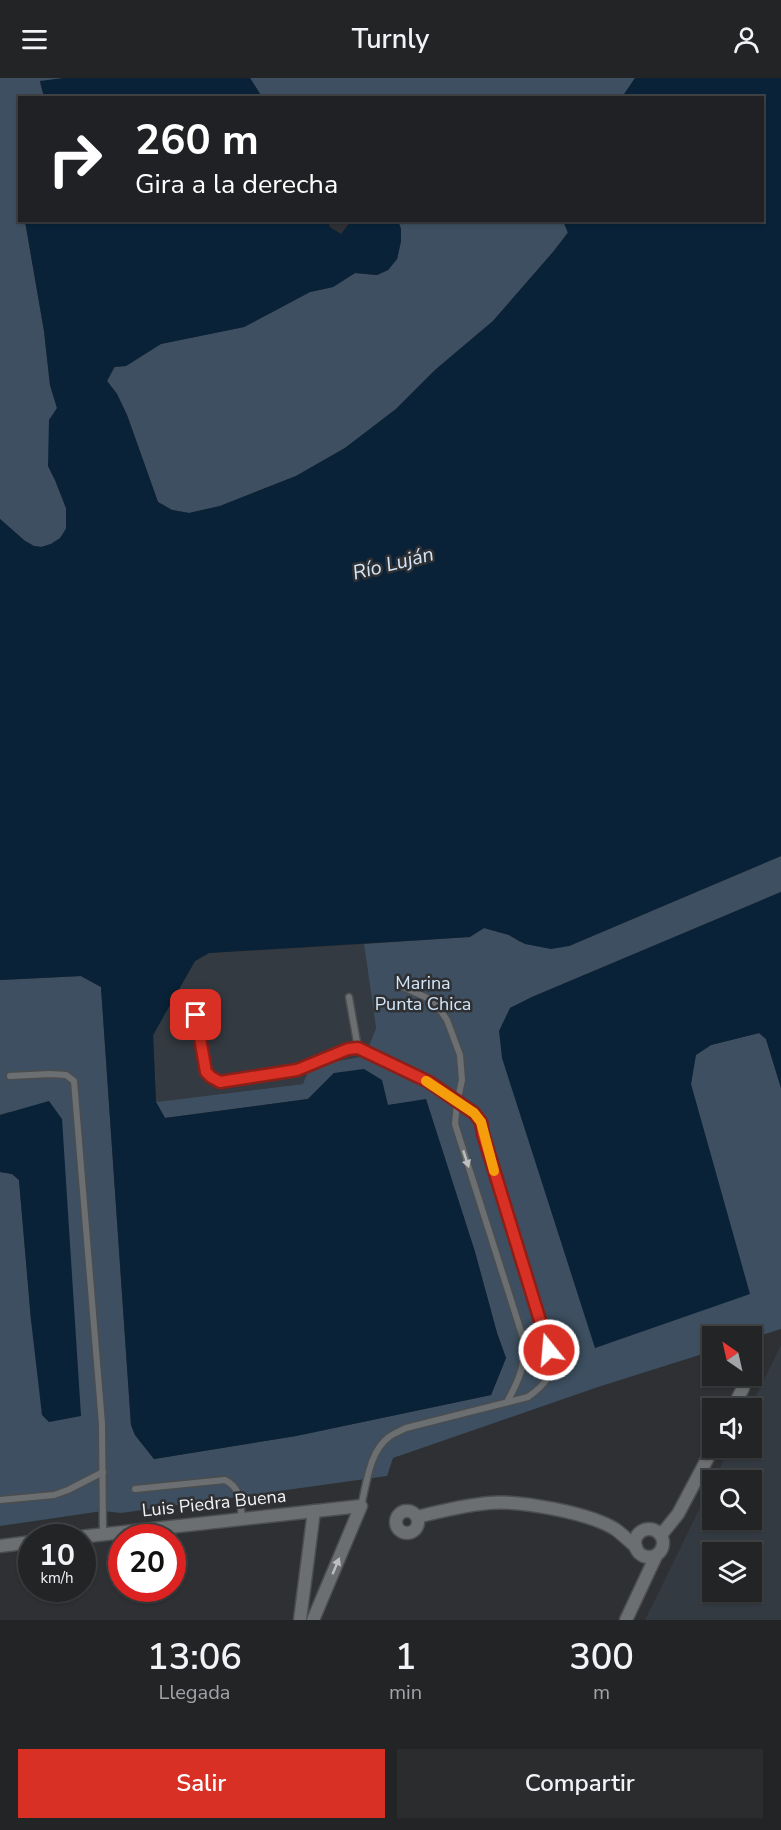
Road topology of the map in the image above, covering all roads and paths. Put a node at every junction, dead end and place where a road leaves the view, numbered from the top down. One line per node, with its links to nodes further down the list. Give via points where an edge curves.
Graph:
1 (403, 987): 6 (lane, via 434,1001 447,1020 460,1055 462,1080)
2 (349, 997): 4 (lane)
3 (196, 1015): 4 (lane, via 206,1072 220,1082 297,1070)
4 (358, 1048): 6 (lane, via 429,1082)
5 (10, 1076): 9 (lane, via 66,1075 74,1081)
6 (457, 1102): 7 (lane, one-way to 7, via 454,1124 524,1341 523,1369); 7 (lane, via 481,1122 549,1350 551,1370 543,1387 528,1397)
7 (507, 1402): 12 (lane, via 406,1428 390,1437 372,1462)
8 (708, 1458): 18 (street, via 678,1514)
9 (103, 1472): 11 (lane, via 54,1495); 16 (lane)
10 (135, 1490): 15 (lane, via 225,1480 238,1490)
11 (0, 1500)
12 (361, 1506): 13 (street, Luis Piedra Buena); 25 (street, one-way to 12)
13 (314, 1511): 15 (street, Luis Piedra Buena); 24 (street)
14 (417, 1516): 21 (street, via 459,1506 522,1504 592,1519 615,1529)
15 (242, 1518): 16 (street, Luis Piedra Buena)
16 (103, 1533): 17 (street, Luis Piedra Buena)
17 (96, 1534)
18 (661, 1535): 21 (street, via 649,1529 641,1532 636,1539); 22 (street, via 662,1549)
19 (18, 1544): 20 (street)
20 (0, 1546)
21 (637, 1550): 22 (street, via 646,1557); 23 (street, via 645,1571)
22 (656, 1556): 23 (street)
23 (644, 1583): 26 (street)
24 (300, 1620)
25 (313, 1620)
26 (626, 1620)

